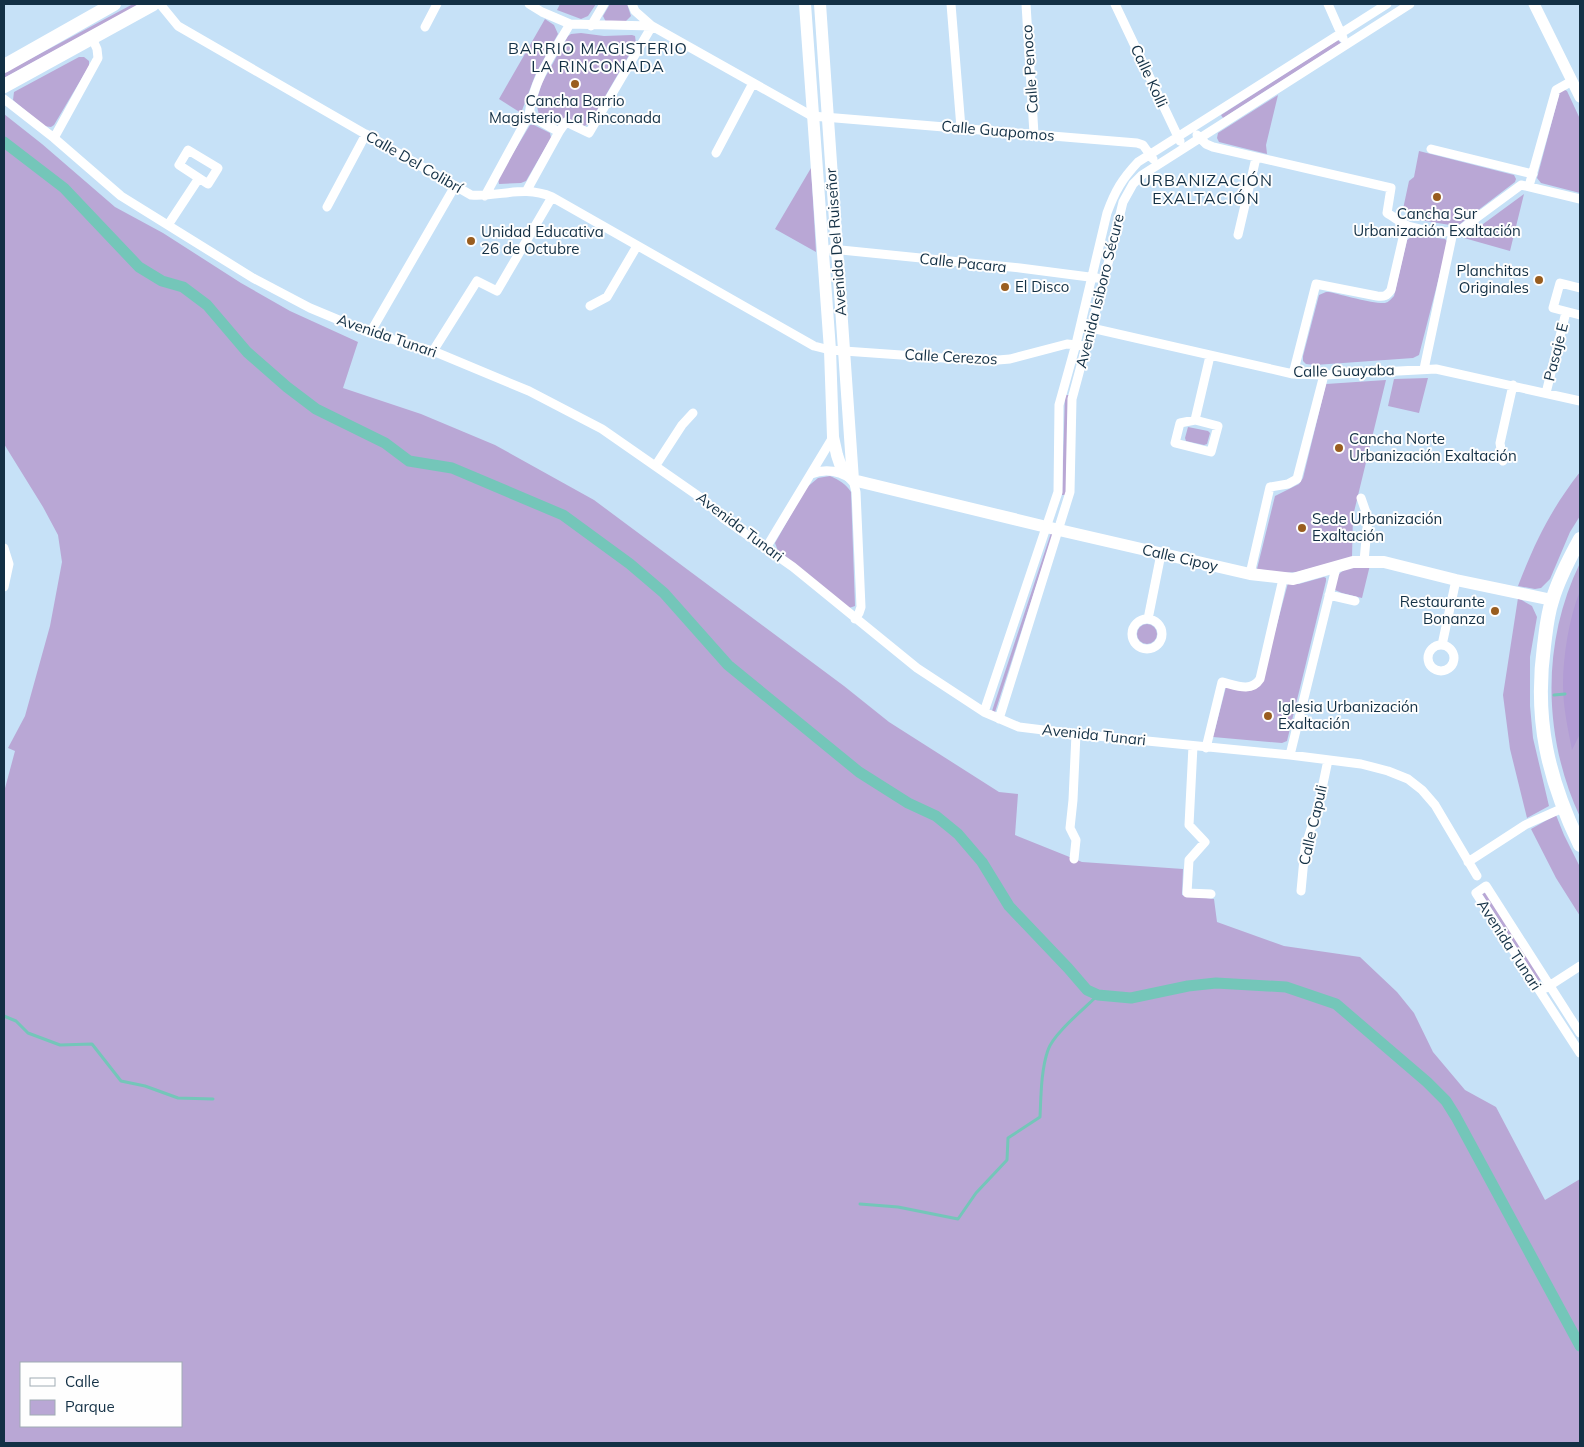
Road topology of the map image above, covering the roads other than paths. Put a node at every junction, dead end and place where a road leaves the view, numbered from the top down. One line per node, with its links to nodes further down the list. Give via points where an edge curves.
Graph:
1 (114, 4): 24 (main road)
2 (153, 4): 22 (main road)
3 (160, 4): 36 (street, Calle Del Colibrí, via 178,26)
4 (437, 4): 20 (street)
5 (529, 4): 17 (street)
6 (604, 4): 18 (street)
7 (632, 4): 19 (street)
8 (805, 4): 31 (main road, Avenida Del Ruiseñor)
9 (820, 4): 32 (main road, Avenida Del Ruiseñor)
10 (951, 4): 33 (street)
11 (1026, 4): 37 (street, Calle Penoco)
12 (1115, 4): 38 (street, Calle Kolli)
13 (1328, 4): 21 (street)
14 (1387, 4): 21 (street, Avenida Isiboro Sécure)
15 (1410, 4): 23 (street, Avenida Isiboro Sécure)
16 (1534, 4): 25 (street)
17 (570, 24): 18 (street); 30 (street, via 539,76)
18 (592, 26): 19 (street)
19 (652, 26): 26 (street); 35 (street, via 589,133 566,122)
20 (425, 27)
21 (1340, 34): 23 (street); 34 (street, Avenida Isiboro Sécure)
22 (92, 38): 27 (main road); 39 (street, via 98,58)
23 (1348, 45): 40 (street, Avenida Isiboro Sécure)
24 (4, 66)
25 (1572, 80): 28 (street); 47 (street, via 1556,90)
26 (753, 82): 31 (street); 43 (street)
27 (4, 86)
28 (1580, 97)
29 (4, 99): 39 (street, Avenida Tunari)
30 (529, 115): 35 (street); 52 (street)
31 (812, 116): 32 (street, Calle Guapomos); 61 (main road, Avenida Del Ruiseñor)
32 (827, 117): 33 (street, Calle Guapomos); 62 (main road, Avenida Del Ruiseñor)
33 (961, 128): 37 (street, Calle Guapomos)
34 (1192, 128): 38 (street, Avenida Isiboro Sécure); 40 (street)
35 (559, 132): 51 (street)
36 (366, 134): 49 (street, Calle Del Colibrí); 55 (street)
37 (1034, 134): 44 (street, Calle Guapomos, via 1137,143)
38 (1178, 137): 41 (street, Calle Kolli); 44 (street, Avenida Isiboro Sécure)
39 (54, 138): 56 (street, Avenida Tunari, via 122,196)
40 (1199, 138): 41 (street, Avenida Isiboro Sécure); 45 (street, via 1213,147)
41 (1183, 148): 46 (street, Avenida Isiboro Sécure)
42 (1430, 149): 47 (street)
43 (716, 153)
44 (1150, 154): 46 (street, Calle Guapomos); 63 (street, Avenida Isiboro Sécure, via 1124,177 1114,193)
45 (1256, 158): 57 (street, via 1391,188 1388,213); 59 (street)
46 (1158, 165): 64 (street, Avenida Isiboro Sécure, via 1133,184 1122,202)
47 (1533, 174): 50 (street)
48 (199, 178): 56 (street)
49 (455, 186): 52 (street, Calle Del Colibrí, via 471,195); 71 (street)
50 (1530, 186): 54 (street); 58 (street, via 1521,185 1468,226)
51 (527, 190): 52 (street, Calle Del Colibrí); 53 (street, Calle Del Colibrí)
52 (484, 196)
53 (552, 197): 60 (street, Calle Del Colibrí); 76 (street, via 497,291 477,281)
54 (1580, 199)
55 (327, 207)
56 (168, 225): 71 (street, Avenida Tunari, via 294,300)
57 (1406, 225): 58 (street); 79 (street, via 1388,294 1383,297 1316,284)
58 (1453, 232): 78 (street)
59 (1238, 235)
60 (637, 246): 66 (street, via 607,298); 74 (street, Calle Del Colibrí, via 814,346)
61 (822, 248): 62 (street, Calle Pacara); 74 (main road, Avenida Del Ruiseñor)
62 (837, 250): 63 (street, Calle Pacara); 75 (main road, Avenida Del Ruiseñor)
63 (1091, 277): 64 (street, Calle Pacara); 69 (street, Avenida Isiboro Sécure)
64 (1104, 280): 70 (street, Avenida Isiboro Sécure)
65 (1580, 288): 67 (street, Pasaje E, via 1560,283 1553,308)
66 (590, 306)
67 (1566, 312): 68 (street, Pasaje E); 82 (street, Pasaje E)
68 (1580, 315)
69 (1080, 326): 70 (street, Calle Guayaba); 72 (street, Avenida Isiboro Sécure)
70 (1092, 328): 73 (street, Avenida Isiboro Sécure); 77 (street, Calle Guayaba)
71 (370, 333): 76 (street, Avenida Tunari)
72 (1076, 344): 73 (street, Calle Cerezos); 75 (street, Calle Cerezos, via 1010,359 986,360); 92 (street, Avenida Isiboro Sécure, via 1059,405 1058,492)
73 (1087, 346): 92 (street, Avenida Isiboro Sécure, via 1072,399 1070,492)
74 (830, 350): 75 (street, Calle Del Colibrí); 86 (main road, Avenida Del Ruiseñor)
75 (844, 350): 90 (main road, Avenida Del Ruiseñor)
76 (433, 351): 88 (street, Avenida Tunari, via 529,391 602,429)
77 (1210, 356): 79 (street, Calle Guayaba); 85 (street)
78 (1424, 369): 80 (street, Calle Guayaba); 81 (street, Calle Guayaba)
79 (1293, 374): 80 (street, Calle Guayaba)
80 (1324, 375): 99 (street, via 1297,479 1270,487)
81 (1513, 385): 82 (street, Calle Guayaba); 87 (street, via 1500,443)
82 (1546, 392): 83 (street, Calle Guayaba)
83 (1580, 400)
84 (693, 414): 88 (street)
85 (1195, 420): 85 (street, via 1180,423 1175,443 1211,452 1218,426)
86 (833, 437): 89 (street); 90 (main road, Avenida Del Ruiseñor, via 841,467)
87 (1503, 461)
88 (656, 465): 95 (street, Avenida Tunari)
89 (811, 474): 90 (street, Calle Cipoy, via 830,470); 95 (street)
90 (853, 480): 92 (main road, Calle Cipoy); 106 (street, Avenida Del Ruiseñor, via 860,607)
91 (1361, 498): 97 (street, via 1368,518)
92 (1053, 528): 96 (main road, Calle Cipoy); 109 (street, Avenida Isiboro Sécure); 110 (street, Avenida Isiboro Sécure)
93 (1580, 539): 104 (main road)
94 (4, 548): 102 (street, via 9,564)
95 (766, 548): 106 (street, Avenida Tunari)
96 (1161, 554): 99 (main road, Calle Cipoy); 107 (street)
97 (1364, 561): 98 (main road, Calle Cipoy); 101 (main road, Calle Cipoy, via 1384,562)
98 (1336, 568): 100 (main road, Calle Cipoy); 103 (street)
99 (1250, 574): 100 (main road, Calle Cipoy)
100 (1283, 579): 113 (street, via 1260,679 1247,687 1222,682)
101 (1456, 580): 104 (main road, Calle Cipoy); 108 (street)
102 (4, 587)
103 (1329, 595): 105 (street); 114 (street)
104 (1552, 600): 116 (main road, via 1542,659 1542,723 1546,752)
105 (1355, 601)
106 (855, 619): 109 (street, Avenida Tunari, via 917,668)
107 (1148, 619)
108 (1442, 645)
109 (984, 712): 110 (street, Avenida Tunari)
110 (999, 720): 111 (street, Avenida Tunari, via 1020,727)
111 (1076, 734): 112 (street, Avenida Tunari); 118 (street, via 1070,828 1076,840)
112 (1193, 746): 113 (street, Avenida Tunari); 122 (street, via 1189,825 1206,842 1190,860 1187,893)
113 (1206, 748): 114 (street, Avenida Tunari)
114 (1290, 755): 115 (street, Avenida Tunari)
115 (1328, 760): 119 (street, Avenida Tunari, via 1361,764 1408,779 1436,805); 121 (street, Calle Capuli, via 1306,848)
116 (1563, 808): 117 (main road); 119 (street, via 1525,825)
117 (1580, 845)
118 (1074, 859)
119 (1468, 862): 120 (street, Avenida Tunari)
120 (1478, 876)
121 (1300, 891)
122 (1211, 894)
123 (1580, 966): 124 (street)
124 (1551, 985): 125 (street); 125 (street, Avenida Tunari, via 1486,886 1476,893); 126 (street, Avenida Tunari)
125 (1540, 992): 127 (street, Avenida Tunari)
126 (1580, 1033)
127 (1580, 1053)

